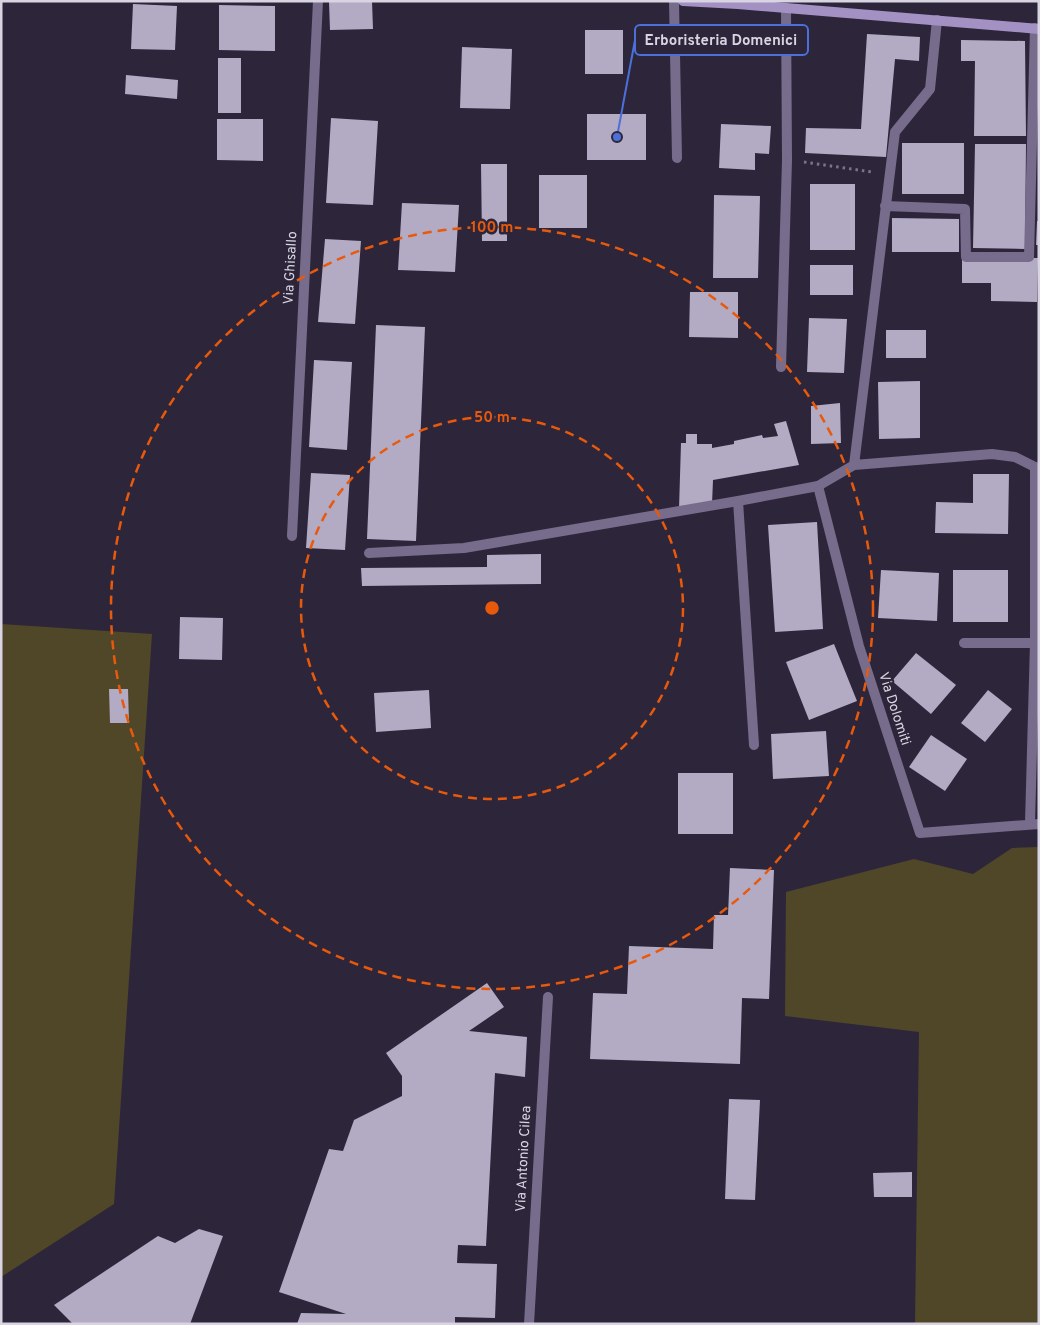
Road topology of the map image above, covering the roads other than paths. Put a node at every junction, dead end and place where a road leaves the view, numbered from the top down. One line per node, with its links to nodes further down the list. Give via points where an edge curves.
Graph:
1 (318, 1): 14 (street, Via Ghisallo)
2 (674, 1): 8 (street)
3 (683, 1): 4 (main road)
4 (737, 3): 5 (main road)
5 (786, 8): 6 (main road); 10 (street, via 787,160)
6 (937, 20): 7 (main road); 9 (street, via 930,89 895,132)
7 (1037, 28): 9 (street, via 1029,257 966,257 965,209)
8 (676, 158)
9 (885, 206): 11 (street)
10 (781, 367)
11 (854, 465): 12 (street); 17 (street, Via Dolomiti, via 992,454 1015,457 1035,467)
12 (818, 486): 13 (street); 19 (street, Via Dolomiti, via 859,646 920,833)
13 (738, 501): 15 (street, via 464,548); 18 (street)
14 (292, 536)
15 (369, 553)
16 (964, 643): 17 (street)
17 (1035, 643): 19 (street, Via Dolomiti)
18 (754, 745)
19 (1034, 823)
20 (548, 997): 21 (street, Via Antonio Cilea)
21 (528, 1324)

